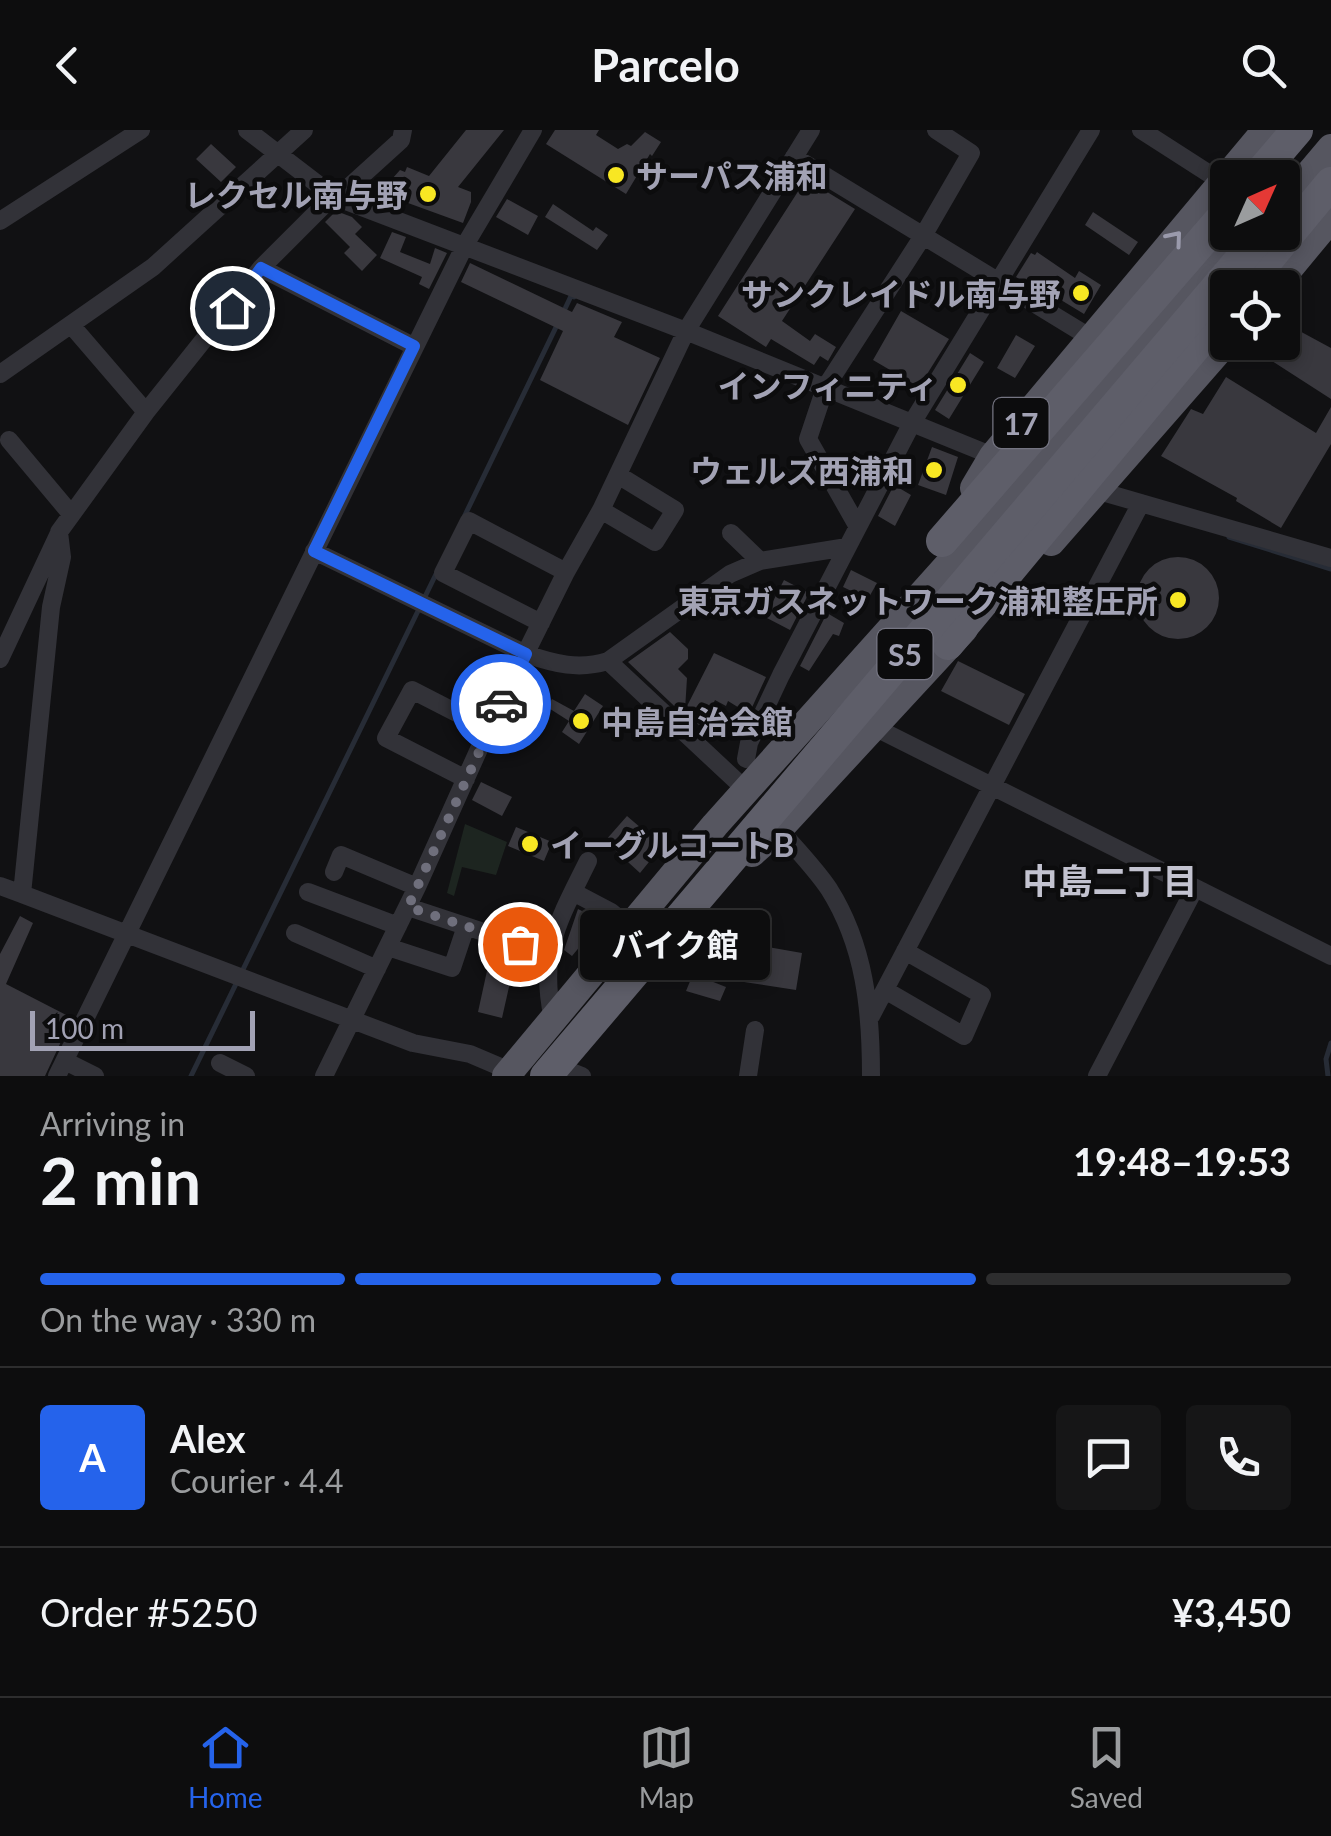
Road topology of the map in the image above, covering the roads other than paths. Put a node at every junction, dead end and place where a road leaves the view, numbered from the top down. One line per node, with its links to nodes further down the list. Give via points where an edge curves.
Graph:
1 (140, 130): 25 (street)
2 (247, 130): 14 (street)
3 (304, 130): 14 (street)
4 (403, 130): 22 (street, via 401,140)
5 (533, 130): 28 (street)
6 (811, 130): 15 (street)
7 (936, 130): 27 (street, via 971,152)
8 (1091, 130): 36 (street)
9 (1142, 130): 20 (street)
10 (1266, 130): 16 (highway, 17)
11 (1297, 130): 17 (highway)
12 (1325, 130): 18 (highway)
13 (1331, 151): 21 (highway)
14 (278, 154): 22 (street); 37 (street, via 153,267)
15 (794, 157): 27 (street); 39 (street)
16 (1247, 160)
17 (1271, 160)
18 (1300, 160)
19 (1331, 183): 34 (highway)
20 (1210, 184)
21 (1300, 187)
22 (335, 197): 28 (street); 33 (street)
23 (1210, 212): 40 (highway, 17, one-way to 23)
24 (1210, 214): 48 (highway)
25 (0, 221)
26 (1326, 233): 35 (highway)
27 (922, 236): 36 (street); 44 (street)
28 (464, 245): 39 (street); 41 (street)
29 (1223, 250): 103 (highway, S5)
30 (1224, 250): 70 (highway, 17)
31 (1247, 250): 76 (highway, 17)
32 (1247, 250): 104 (highway, S5, bridge)
33 (261, 268): 41 (street); 45 (street)
34 (1259, 270)
35 (1290, 270)
36 (998, 282): 40 (street); 46 (street)
37 (72, 326): 43 (street); 45 (street)
38 (1210, 330): 50 (highway)
39 (686, 331): 44 (street); 49 (street)
40 (1090, 338): 48 (highway, 17)
41 (414, 346): 59 (street)
42 (1210, 359): 50 (highway)
43 (0, 374)
44 (825, 388): 46 (street); 54 (street, via 808,439)
45 (146, 412): 53 (street)
46 (912, 423): 48 (street); 54 (street)
47 (3, 437): 53 (street)
48 (1005, 455): 57 (highway)
49 (618, 475): 52 (street); 52 (street, via 675,510 656,542)
50 (1084, 493): 51 (street); 64 (highway)
51 (1141, 503): 60 (street); 73 (street)
52 (601, 510): 62 (street)
53 (71, 514): 55 (street)
54 (858, 526): 58 (street)
55 (60, 532): 66 (street); 84 (street)
56 (731, 532): 61 (street)
57 (942, 540): 70 (highway, 17)
58 (848, 547): 61 (street); 71 (street)
59 (314, 551): 65 (street); 89 (street)
60 (1331, 558)
61 (760, 560): 67 (street, via 730,574)
62 (566, 572): 63 (street); 63 (street, via 469,521 442,573)
63 (540, 624): 65 (street)
64 (948, 644): 68 (highway, 17)
65 (526, 654): 67 (street, via 560,666); 69 (street)
66 (0, 659)
67 (608, 662): 74 (street)
68 (874, 728): 73 (street); 75 (highway, 17)
69 (488, 729): 72 (street); 72 (street, via 412,690 386,738)
70 (798, 732): 74 (highway, 17)
71 (746, 759)
72 (466, 779): 80 (street)
73 (992, 787): 81 (street); 92 (street)
74 (746, 790): 88 (highway, 17)
75 (779, 829): 76 (highway, 17); 97 (street, via 828,888 857,948)
76 (752, 852): 104 (highway, 17)
77 (588, 861): 83 (street)
78 (334, 872): 80 (street, via 341,855)
79 (0, 886): 84 (street)
80 (417, 887): 85 (street)
81 (1195, 888): 94 (street); 110 (street)
82 (308, 892): 86 (street)
83 (573, 892): 88 (street); 93 (street)
84 (22, 894): 89 (street)
85 (408, 907): 86 (street); 87 (street)
86 (398, 926): 91 (street)
87 (466, 926): 91 (street, via 452,968); 93 (street)
88 (628, 926): 99 (highway, 17)
89 (126, 934): 98 (street); 102 (street)
90 (295, 934): 95 (street)
91 (388, 947): 95 (street)
92 (905, 951): 96 (street); 96 (street, via 982,995 964,1036)
93 (547, 953): 99 (street)
94 (1331, 956)
95 (377, 969): 98 (street)
96 (884, 990): 97 (street)
97 (871, 1016): 109 (street)
98 (352, 1020): 103 (street); 107 (street)
99 (553, 1020): 103 (highway, 17)
100 (755, 1030): 108 (street)
101 (220, 1064): 106 (street)
102 (61, 1069): 105 (street)
103 (512, 1074)
104 (564, 1075)
105 (95, 1076)
106 (246, 1076)
107 (324, 1076)
108 (748, 1076)
109 (871, 1076)
110 (1097, 1076)

